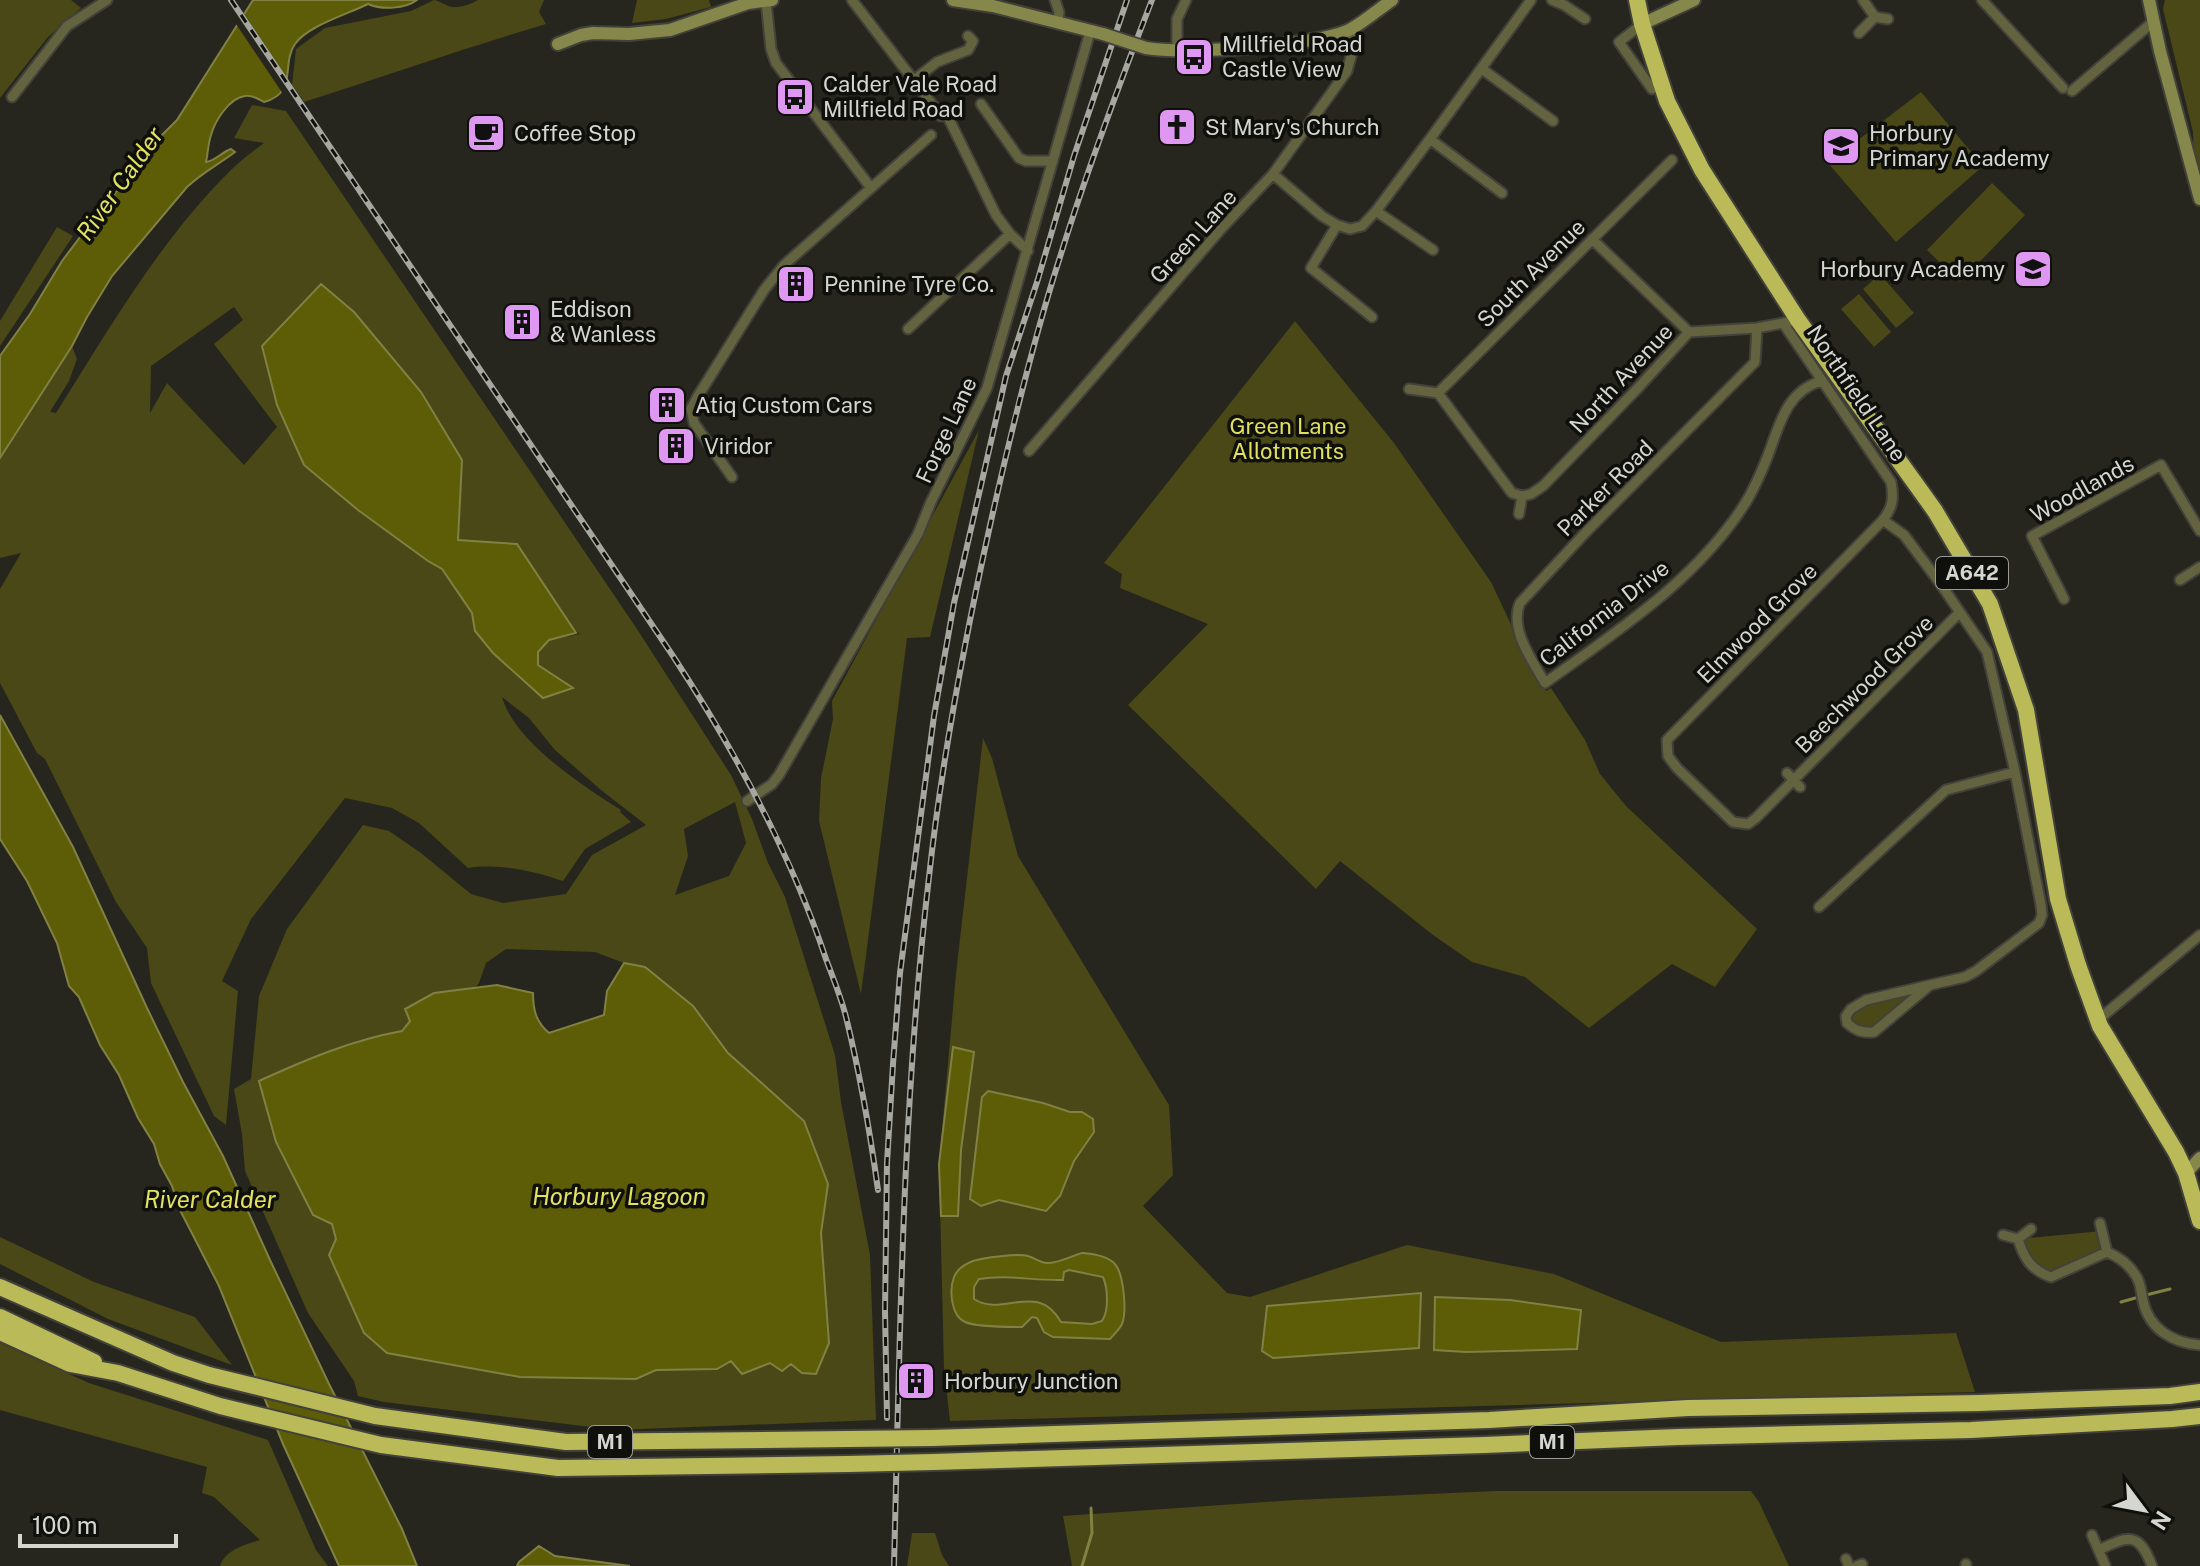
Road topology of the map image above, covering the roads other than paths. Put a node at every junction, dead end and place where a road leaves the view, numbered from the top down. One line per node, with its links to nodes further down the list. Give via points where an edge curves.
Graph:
1 (107, 0): 31 (street, via 67,26)
2 (852, 0): 29 (street)
3 (953, 0): 15 (street)
4 (1055, 0): 20 (street)
5 (1186, 0): 27 (street, via 1177,19)
6 (1392, 0): 22 (street)
7 (1531, 0): 28 (street)
8 (1552, 0): 17 (street)
9 (1637, 0): 21 (highway, A642)
10 (1694, 0): 21 (street)
11 (1863, 0): 16 (street)
12 (1982, 0): 19 (street, via 2067,90)
13 (2149, 0): 19 (street)
14 (769, 1): 26 (street, via 670,30 593,33); 39 (street, via 776,63)
15 (1012, 5): 20 (street)
16 (1875, 17): 18 (street); 24 (street)
17 (1585, 19)
18 (1888, 19)
19 (2154, 21): 41 (street)
20 (1058, 22): 23 (street)
21 (1642, 24): 30 (street, via 1619,42); 49 (highway, Northfield Lane / A642, via 1667,101)
22 (1350, 29): 27 (street, via 1290,42); 38 (street, Green Lane, via 1353,49 1347,71)
23 (1096, 33): 27 (street, bridge, via 1146,48); 37 (street, Forge Lane)
24 (1859, 33)
25 (968, 36): 29 (street, via 973,41 968,50 937,62)
26 (558, 44)
27 (1177, 50)
28 (1482, 69): 33 (street); 35 (street)
29 (914, 80): 44 (street, via 941,116 947,115)
30 (1652, 89)
31 (12, 97)
32 (981, 104): 37 (street, via 1019,158)
33 (1553, 121)
34 (931, 135): 39 (street)
35 (1430, 139): 40 (street); 42 (street)
36 (1672, 160): 45 (street, South Avenue)
37 (1053, 161): 47 (street, Forge Lane)
38 (1273, 174): 43 (street); 56 (street, Green Lane)
39 (871, 188): 57 (street, via 771,280 691,409 694,423)
40 (1502, 193)
41 (2200, 199)
42 (1376, 211): 43 (street, via 1362,226); 46 (street)
43 (1337, 225): 48 (street, via 1311,268)
44 (1010, 234): 47 (street); 51 (street)
45 (1592, 239): 52 (street); 55 (street, South Avenue)
46 (1433, 250)
47 (1028, 251): 75 (street, Forge Lane, via 987,388 918,534 779,775)
48 (1372, 317)
49 (1790, 322): 50 (street, North Avenue); 53 (street, Northfield Lane); 73 (highway, Northfield Lane / A642, via 1935,511 1990,604 2026,710)
50 (1757, 328): 52 (street, North Avenue); 70 (street, Parker Road, via 1755,362 1520,603 1519,632)
51 (908, 329)
52 (1689, 332): 58 (street, North Avenue, via 1543,486)
53 (1821, 381): 62 (street, Northfield Lane, via 1891,482 1894,496); 70 (street, California Drive, via 1809,385 1787,407 1756,484 1721,535 1656,601)
54 (1409, 389): 55 (street)
55 (1438, 393): 58 (street, via 1512,493)
56 (1029, 451)
57 (732, 477)
58 (1522, 496): 61 (street)
59 (2200, 508): 60 (street)
60 (2189, 513): 63 (street, Woodlands); 68 (street, Woodlands, via 2161,465 2032,536)
61 (1519, 514)
62 (1883, 520): 69 (street, via 1904,535); 71 (street, Elmwood Grove, via 1667,740)
63 (2200, 531)
64 (2184, 565): 66 (street)
65 (2200, 567): 66 (street)
66 (2190, 575): 67 (street)
67 (2180, 580)
68 (2064, 599)
69 (1959, 613): 71 (street, Beechwood Grove, via 1748,824 1733,822); 72 (street, via 1987,652)
70 (1545, 683)
71 (1668, 756)
72 (2015, 772): 74 (street); 76 (street, via 1946,790)
73 (2039, 791): 74 (street); 79 (highway, Northfield Lane / A642, via 2058,899)
74 (2019, 797): 78 (street, via 2041,905 2039,923 1976,971)
75 (747, 801)
76 (1819, 907)
77 (2200, 935): 79 (street)
78 (1930, 985): 78 (street, via 1874,1032 1863,1033 1847,1023 1846,1016 1858,1003)
79 (2098, 1020): 81 (highway, Northfield Lane / A642)
80 (2200, 1158): 81 (street)
81 (2186, 1173): 82 (highway, Northfield Lane / A642)
82 (2200, 1221)
83 (2100, 1223): 87 (street)
84 (2031, 1229): 86 (street)
85 (2003, 1235): 86 (street)
86 (2018, 1239): 87 (street, via 2033,1268 2051,1277)
87 (2107, 1252): 93 (street, via 2129,1265 2138,1278 2143,1303 2158,1329 2186,1344)
88 (0, 1279): 90 (highway)
89 (0, 1287): 90 (highway, M1)
90 (53, 1312): 95 (highway, M1, bridge, via 209,1375 375,1416 566,1442 932,1438)
91 (0, 1317): 94 (highway, M1)
92 (0, 1332): 94 (highway, via 70,1364)
93 (2200, 1345)
94 (118, 1373): 96 (highway, M1, bridge, via 220,1406 381,1445 558,1468 1469,1446 1971,1430)
95 (2200, 1392)
96 (2200, 1416)
97 (2092, 1535): 98 (street)
98 (2099, 1550): 99 (street); 100 (street, via 2132,1539 2145,1548)
99 (2105, 1565)
100 (2152, 1566)

